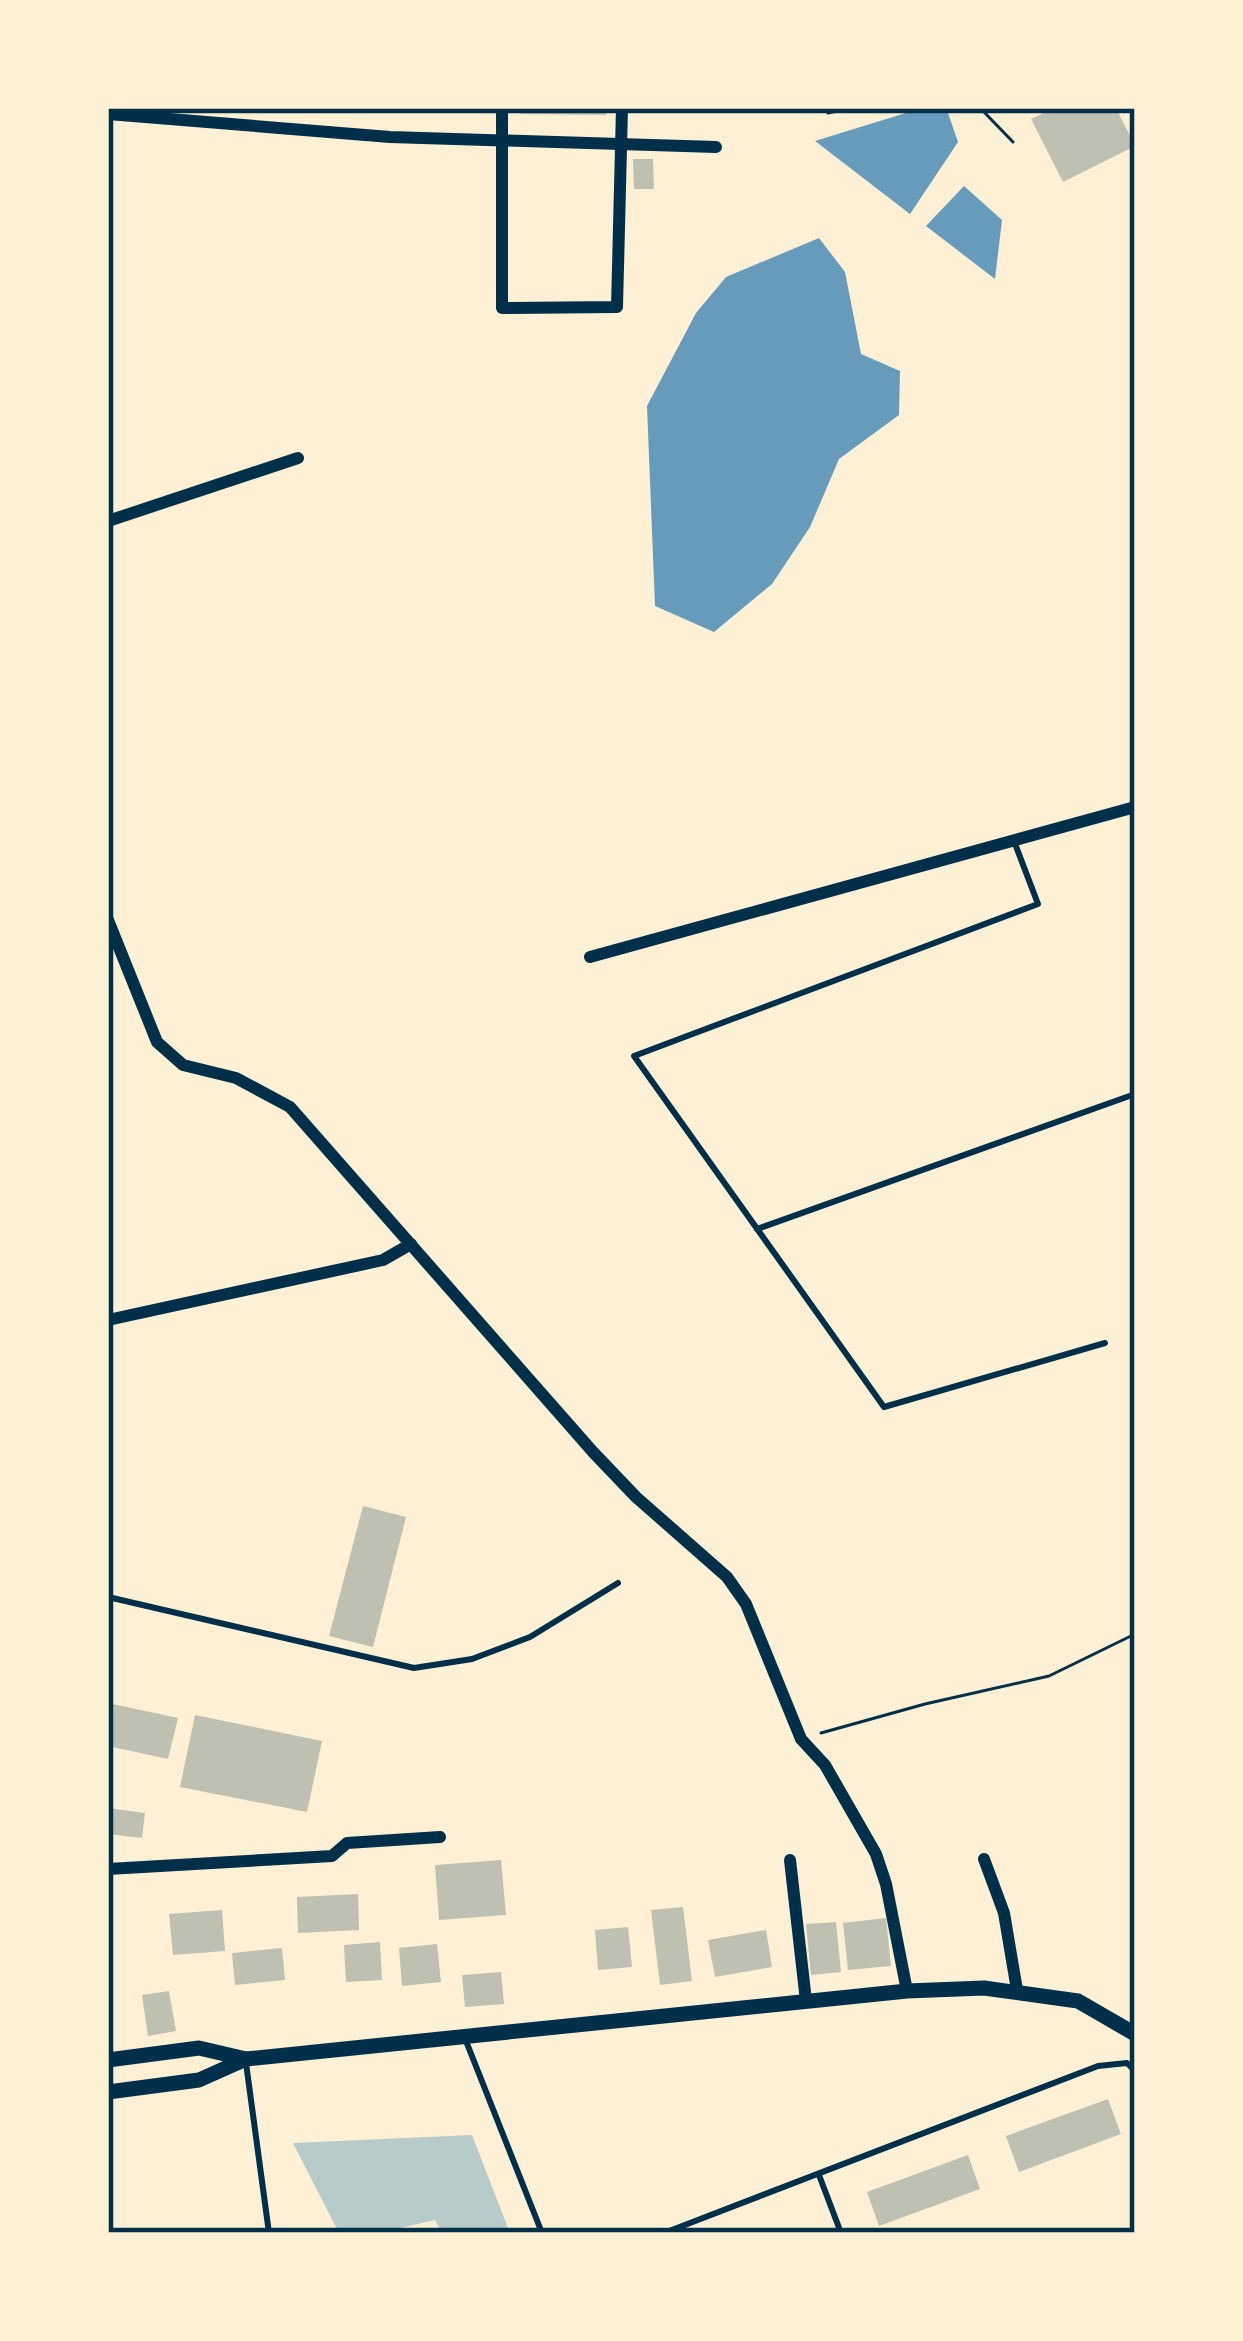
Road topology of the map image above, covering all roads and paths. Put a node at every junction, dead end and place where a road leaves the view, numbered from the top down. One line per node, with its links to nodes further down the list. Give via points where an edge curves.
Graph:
1 (502, 108): 7 (street)
2 (622, 108): 9 (street)
3 (851, 108): 5 (path)
4 (975, 108): 8 (path)
5 (828, 113)
6 (108, 115): 7 (street)
7 (502, 142): 9 (street); 9 (street, via 502,308 617,308)
8 (1013, 142)
9 (622, 144): 10 (street)
10 (716, 147)
11 (298, 458): 12 (street)
12 (108, 521)
13 (1135, 807): 14 (street)
14 (1014, 840): 16 (street); 18 (lane, via 1039,904 634,1056)
15 (108, 920): 19 (street, via 158,1042 183,1065 236,1078 290,1107)
16 (590, 957)
17 (1135, 1094): 18 (lane)
18 (758, 1229): 21 (lane, via 884,1407)
19 (411, 1244): 20 (street, via 383,1260); 25 (street, via 635,1497 727,1577)
20 (108, 1320)
21 (1105, 1343)
22 (618, 1583): 23 (lane, via 530,1637 472,1659 414,1668)
23 (108, 1597)
24 (1135, 1634): 25 (path, via 1049,1676)
25 (802, 1738): 31 (street, via 876,1853)
26 (440, 1837): 29 (street, via 347,1843 332,1856)
27 (984, 1859): 30 (street, via 1004,1913)
28 (790, 1860): 32 (street)
29 (108, 1869)
30 (1017, 1990): 31 (street); 33 (street, via 1078,2001)
31 (907, 1991): 32 (street)
32 (806, 2001): 34 (street)
33 (1135, 2034)
34 (463, 2037): 35 (street); 41 (lane)
35 (246, 2059): 36 (street, via 199,2048); 38 (street, via 199,2080); 40 (lane)
36 (108, 2060)
37 (1135, 2071): 39 (lane, via 1127,2063 1098,2066)
38 (108, 2092)
39 (819, 2174): 42 (lane); 43 (lane)
40 (269, 2233)
41 (542, 2233)
42 (664, 2233)
43 (841, 2233)

